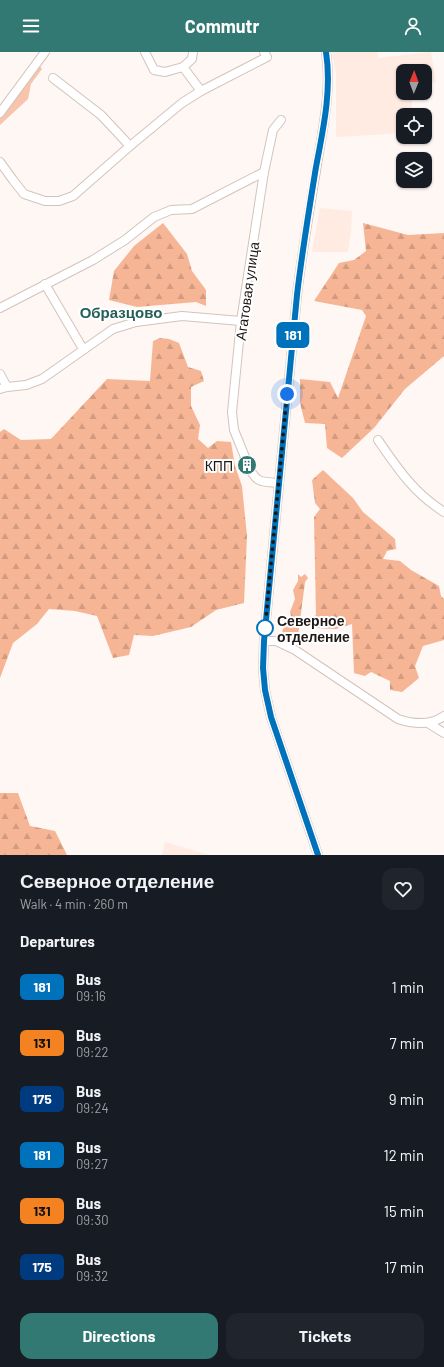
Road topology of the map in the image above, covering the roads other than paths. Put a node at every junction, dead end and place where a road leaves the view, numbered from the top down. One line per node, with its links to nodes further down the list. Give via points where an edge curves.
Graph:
1 (46, 52): 9 (street)
2 (145, 52): 6 (street, via 154,70 165,72)
3 (192, 52): 6 (street, via 192,59)
4 (326, 52): 21 (street, via 327,100 303,247)
5 (265, 55): 8 (street)
6 (183, 67): 8 (street)
7 (53, 78): 11 (street, via 101,114)
8 (201, 91): 11 (street, via 182,103)
9 (0, 113)
10 (280, 120): 13 (street, Агатовая улица, via 273,130)
11 (130, 146): 12 (street, via 73,196 59,201 45,202 24,194)
12 (0, 162)
13 (264, 172): 14 (street, via 192,209 171,210 154,217 93,260); 16 (street, Агатовая улица)
14 (45, 284): 15 (street); 17 (street)
15 (0, 308)
16 (241, 321): 17 (street, via 182,316 136,322 113,329); 21 (street, Агатовая улица, via 232,412 234,430 257,480)
17 (83, 349): 19 (street, via 42,379 26,385)
18 (0, 374): 19 (street)
19 (4, 388)
20 (378, 440): 22 (street, via 416,491)
21 (279, 484): 23 (street)
22 (444, 512)
23 (264, 641): 25 (street, via 276,641 295,650 398,719); 27 (street, via 265,690 271,717)
24 (444, 716): 25 (street)
25 (428, 723): 26 (street)
26 (444, 733)
27 (318, 855)

